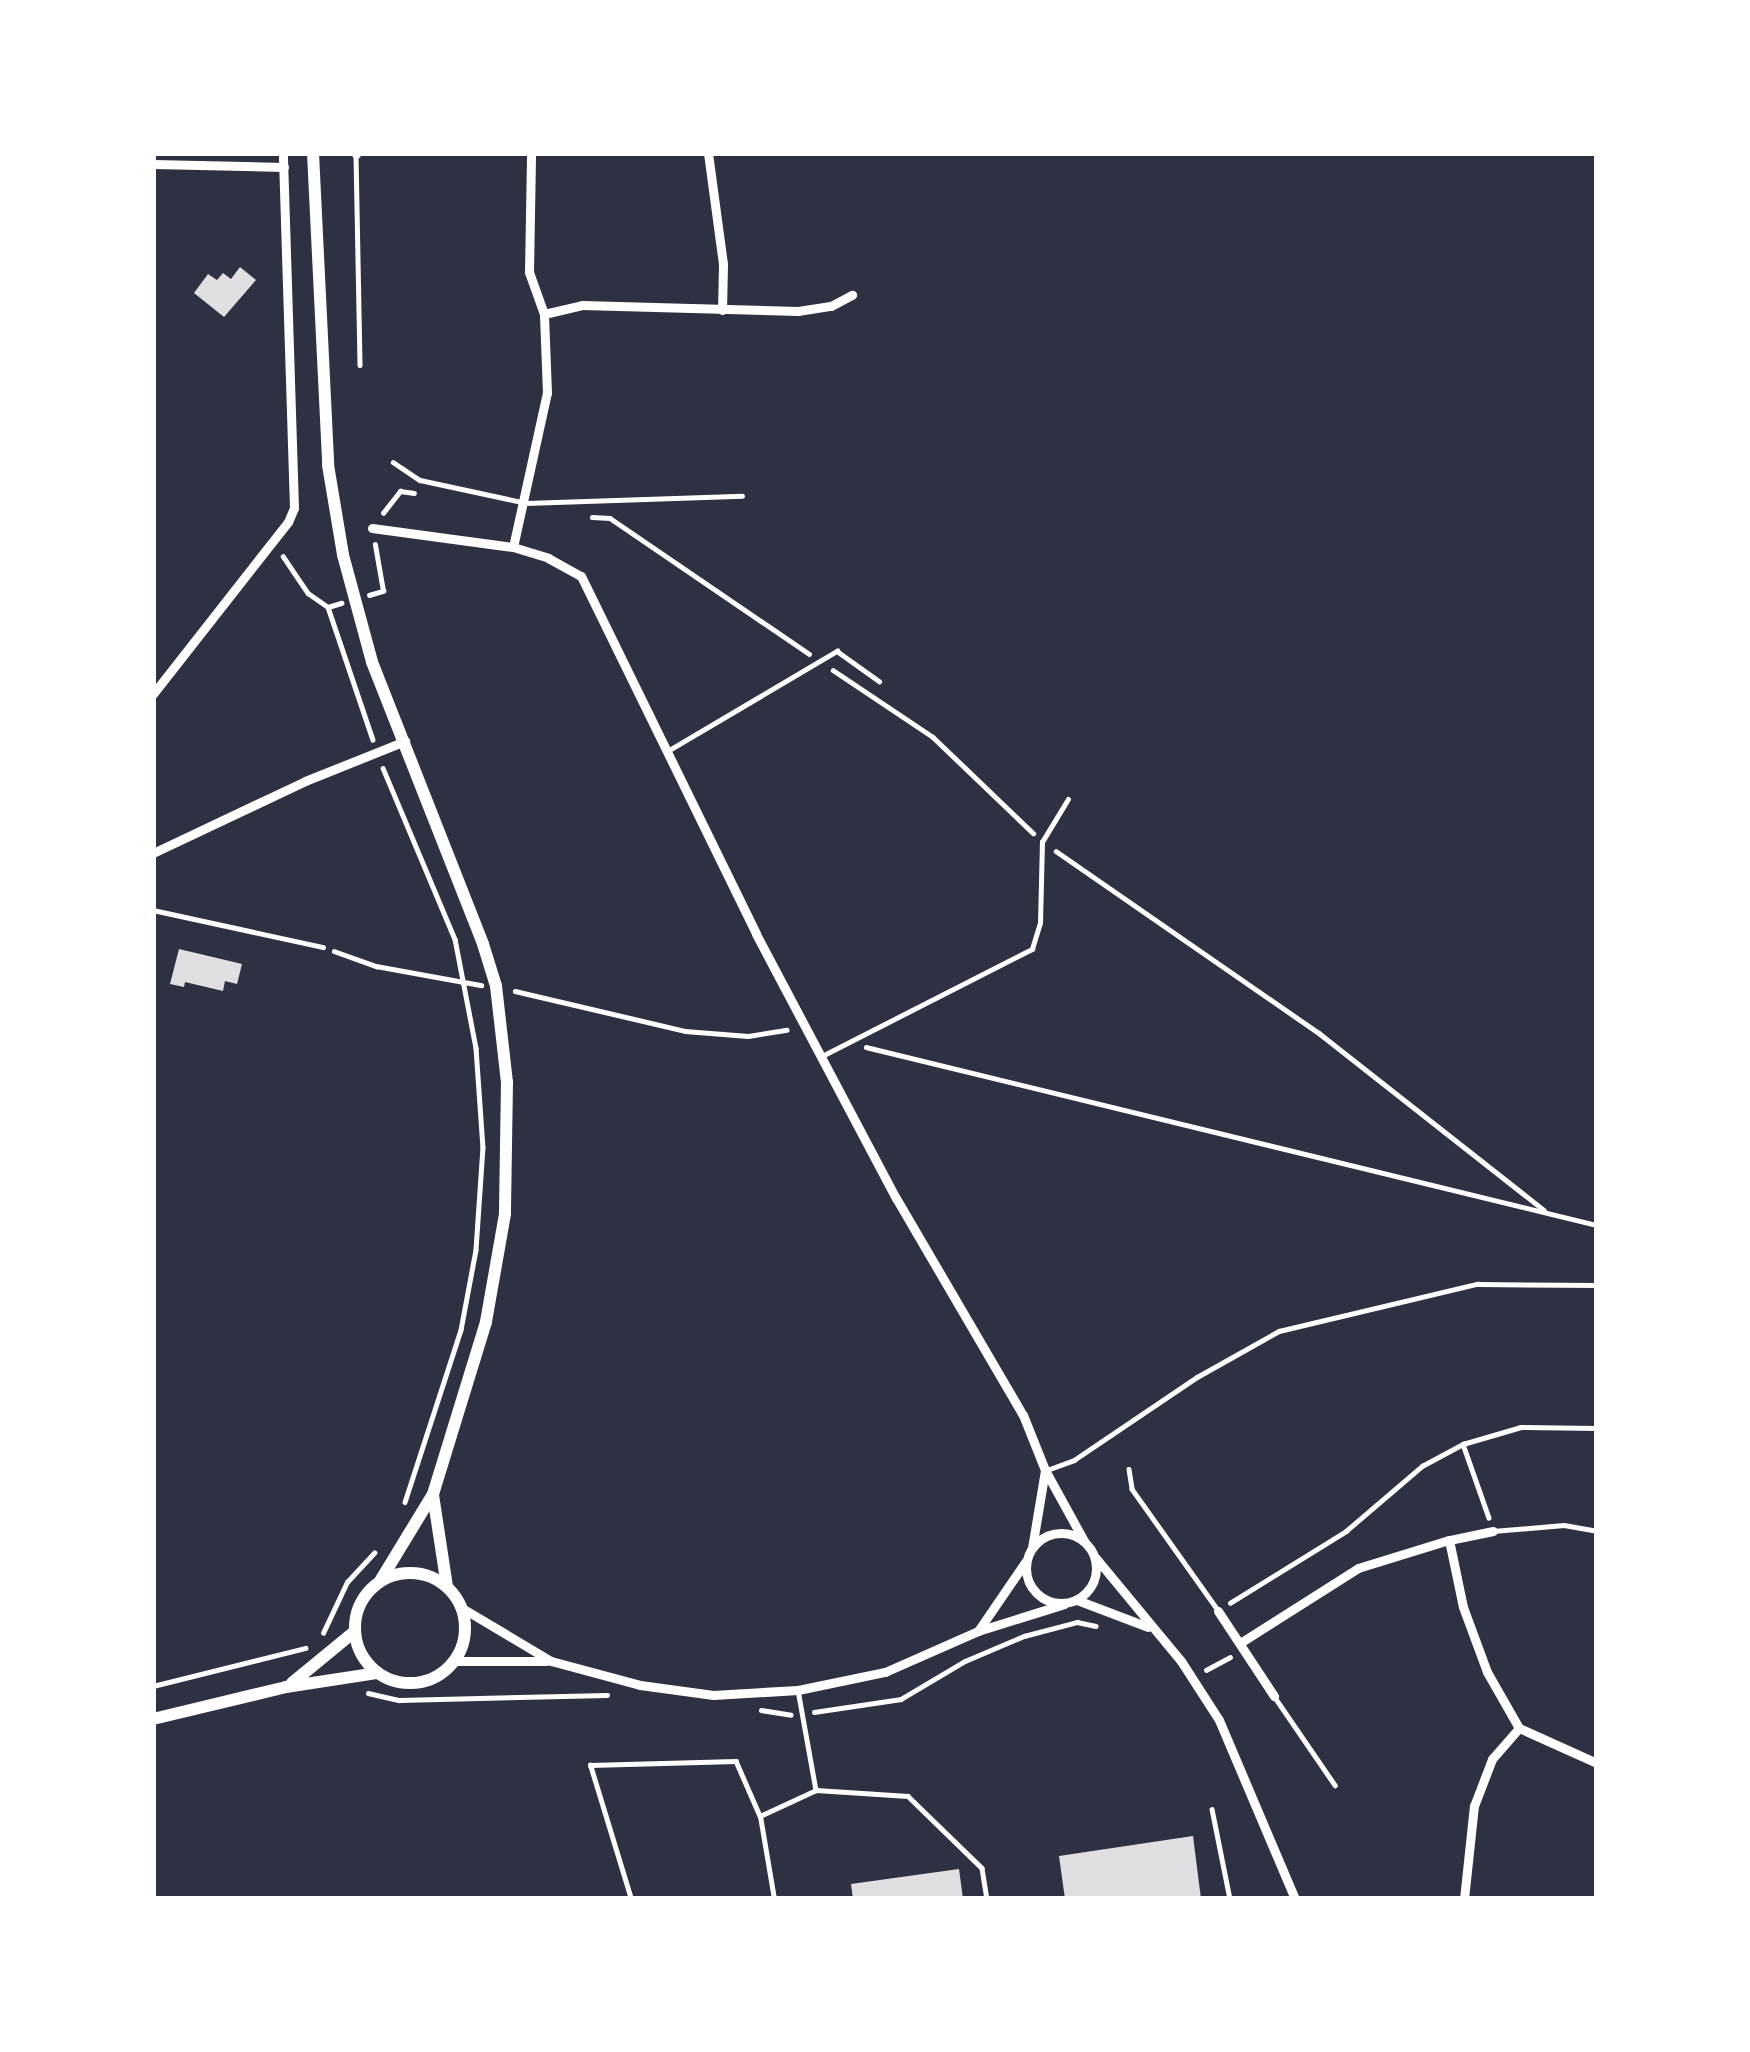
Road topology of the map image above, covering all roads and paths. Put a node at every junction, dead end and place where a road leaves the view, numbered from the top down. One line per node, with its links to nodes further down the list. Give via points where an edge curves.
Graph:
1 (283, 153): 7 (street)
2 (313, 153): 25 (street, via 335,515 372,662)
3 (356, 153): 11 (lane)
4 (531, 153): 10 (street, via 529,272)
5 (708, 153): 9 (street)
6 (153, 164): 7 (street)
7 (284, 166): 23 (street, via 294,508)
8 (852, 295): 9 (street, via 798,311)
9 (722, 310): 10 (street, via 582,305)
10 (544, 314): 15 (street, via 547,393)
11 (360, 365)
12 (392, 462): 15 (lane, via 420,480)
13 (421, 494): 17 (path, via 400,491)
14 (742, 496): 15 (lane)
15 (526, 503): 19 (street)
16 (588, 516): 21 (path, via 610,518)
17 (372, 528): 19 (street); 20 (path)
18 (278, 545): 24 (path, via 308,593 328,607)
19 (513, 547): 26 (street, via 581,576)
20 (382, 591)
21 (820, 662): 22 (lane, via 837,651); 26 (lane); 29 (path, via 933,737)
22 (879, 681)
23 (153, 694)
24 (365, 718)
25 (405, 741): 30 (street); 34 (street)
26 (666, 752): 37 (street)
27 (388, 785): 33 (path, via 447,919)
28 (1068, 799): 29 (lane)
29 (1042, 842): 36 (lane, via 1032,949); 38 (path, via 1319,1033)
30 (153, 853)
31 (153, 910): 32 (lane)
32 (323, 947): 33 (path)
33 (465, 983): 34 (path); 46 (path, via 482,1130 476,1250 445,1386)
34 (496, 986): 35 (path, via 685,1031 748,1036); 45 (street, via 507,1082 505,1214 486,1322)
35 (790, 1029)
36 (848, 1043): 37 (lane); 38 (path)
37 (820, 1057): 44 (street, via 1023,1415)
38 (1544, 1210): 39 (path)
39 (1597, 1225)
40 (1597, 1285): 44 (lane, via 1477,1284 1279,1331 1074,1460)
41 (1597, 1428): 42 (path, via 1521,1427)
42 (1463, 1444): 47 (path); 59 (path, via 1422,1466 1346,1531)
43 (1129, 1469): 59 (lane, via 1132,1489)
44 (1045, 1470): 50 (street); 52 (street)
45 (433, 1494): 54 (street); 55 (street)
46 (398, 1516)
47 (1493, 1531): 48 (lane, via 1564,1525); 49 (street)
48 (1597, 1532)
49 (1449, 1540): 64 (street, via 1358,1568); 79 (street, via 1487,1672)
50 (1084, 1541): 52 (street, via 1056,1533); 53 (street)
51 (375, 1551): 69 (path, via 309,1647)
52 (1029, 1556): 57 (street, via 1031,1586); 63 (street)
53 (1095, 1557): 56 (street, via 1094,1582); 61 (street)
54 (380, 1581): 55 (street, via 422,1574); 62 (street, via 360,1603)
55 (447, 1586): 58 (street)
56 (1077, 1600): 57 (street); 61 (street)
57 (1064, 1604): 63 (street)
58 (462, 1608): 65 (street); 66 (street, via 465,1635)
59 (1218, 1610): 64 (street)
60 (1100, 1627): 76 (path, via 1077,1622 1024,1636 901,1699)
61 (1153, 1628): 89 (street, via 1219,1720)
62 (354, 1631): 68 (street); 70 (street)
63 (979, 1631): 71 (street, via 885,1672)
64 (1241, 1646): 67 (path); 74 (street)
65 (551, 1660): 66 (street); 71 (street, via 680,1691)
66 (454, 1661): 68 (street, via 427,1681)
67 (1204, 1669)
68 (378, 1673): 70 (street)
69 (153, 1686)
70 (286, 1687): 78 (street)
71 (798, 1690): 82 (lane)
72 (357, 1691): 73 (path, via 399,1700)
73 (626, 1695)
74 (1274, 1696): 81 (lane)
75 (747, 1709): 77 (path)
76 (827, 1709)
77 (780, 1716)
78 (153, 1719)
79 (1520, 1728): 80 (street); 90 (street, via 1492,1759 1474,1806)
80 (1597, 1763)
81 (1335, 1785)
82 (816, 1790): 84 (lane); 87 (lane, via 908,1796 982,1868)
83 (1212, 1809): 88 (lane)
84 (760, 1816): 85 (lane, via 736,1761 590,1765); 86 (lane)
85 (631, 1899)
86 (774, 1899)
87 (987, 1899)
88 (1230, 1899)
89 (1295, 1899)
90 (1463, 1899)

